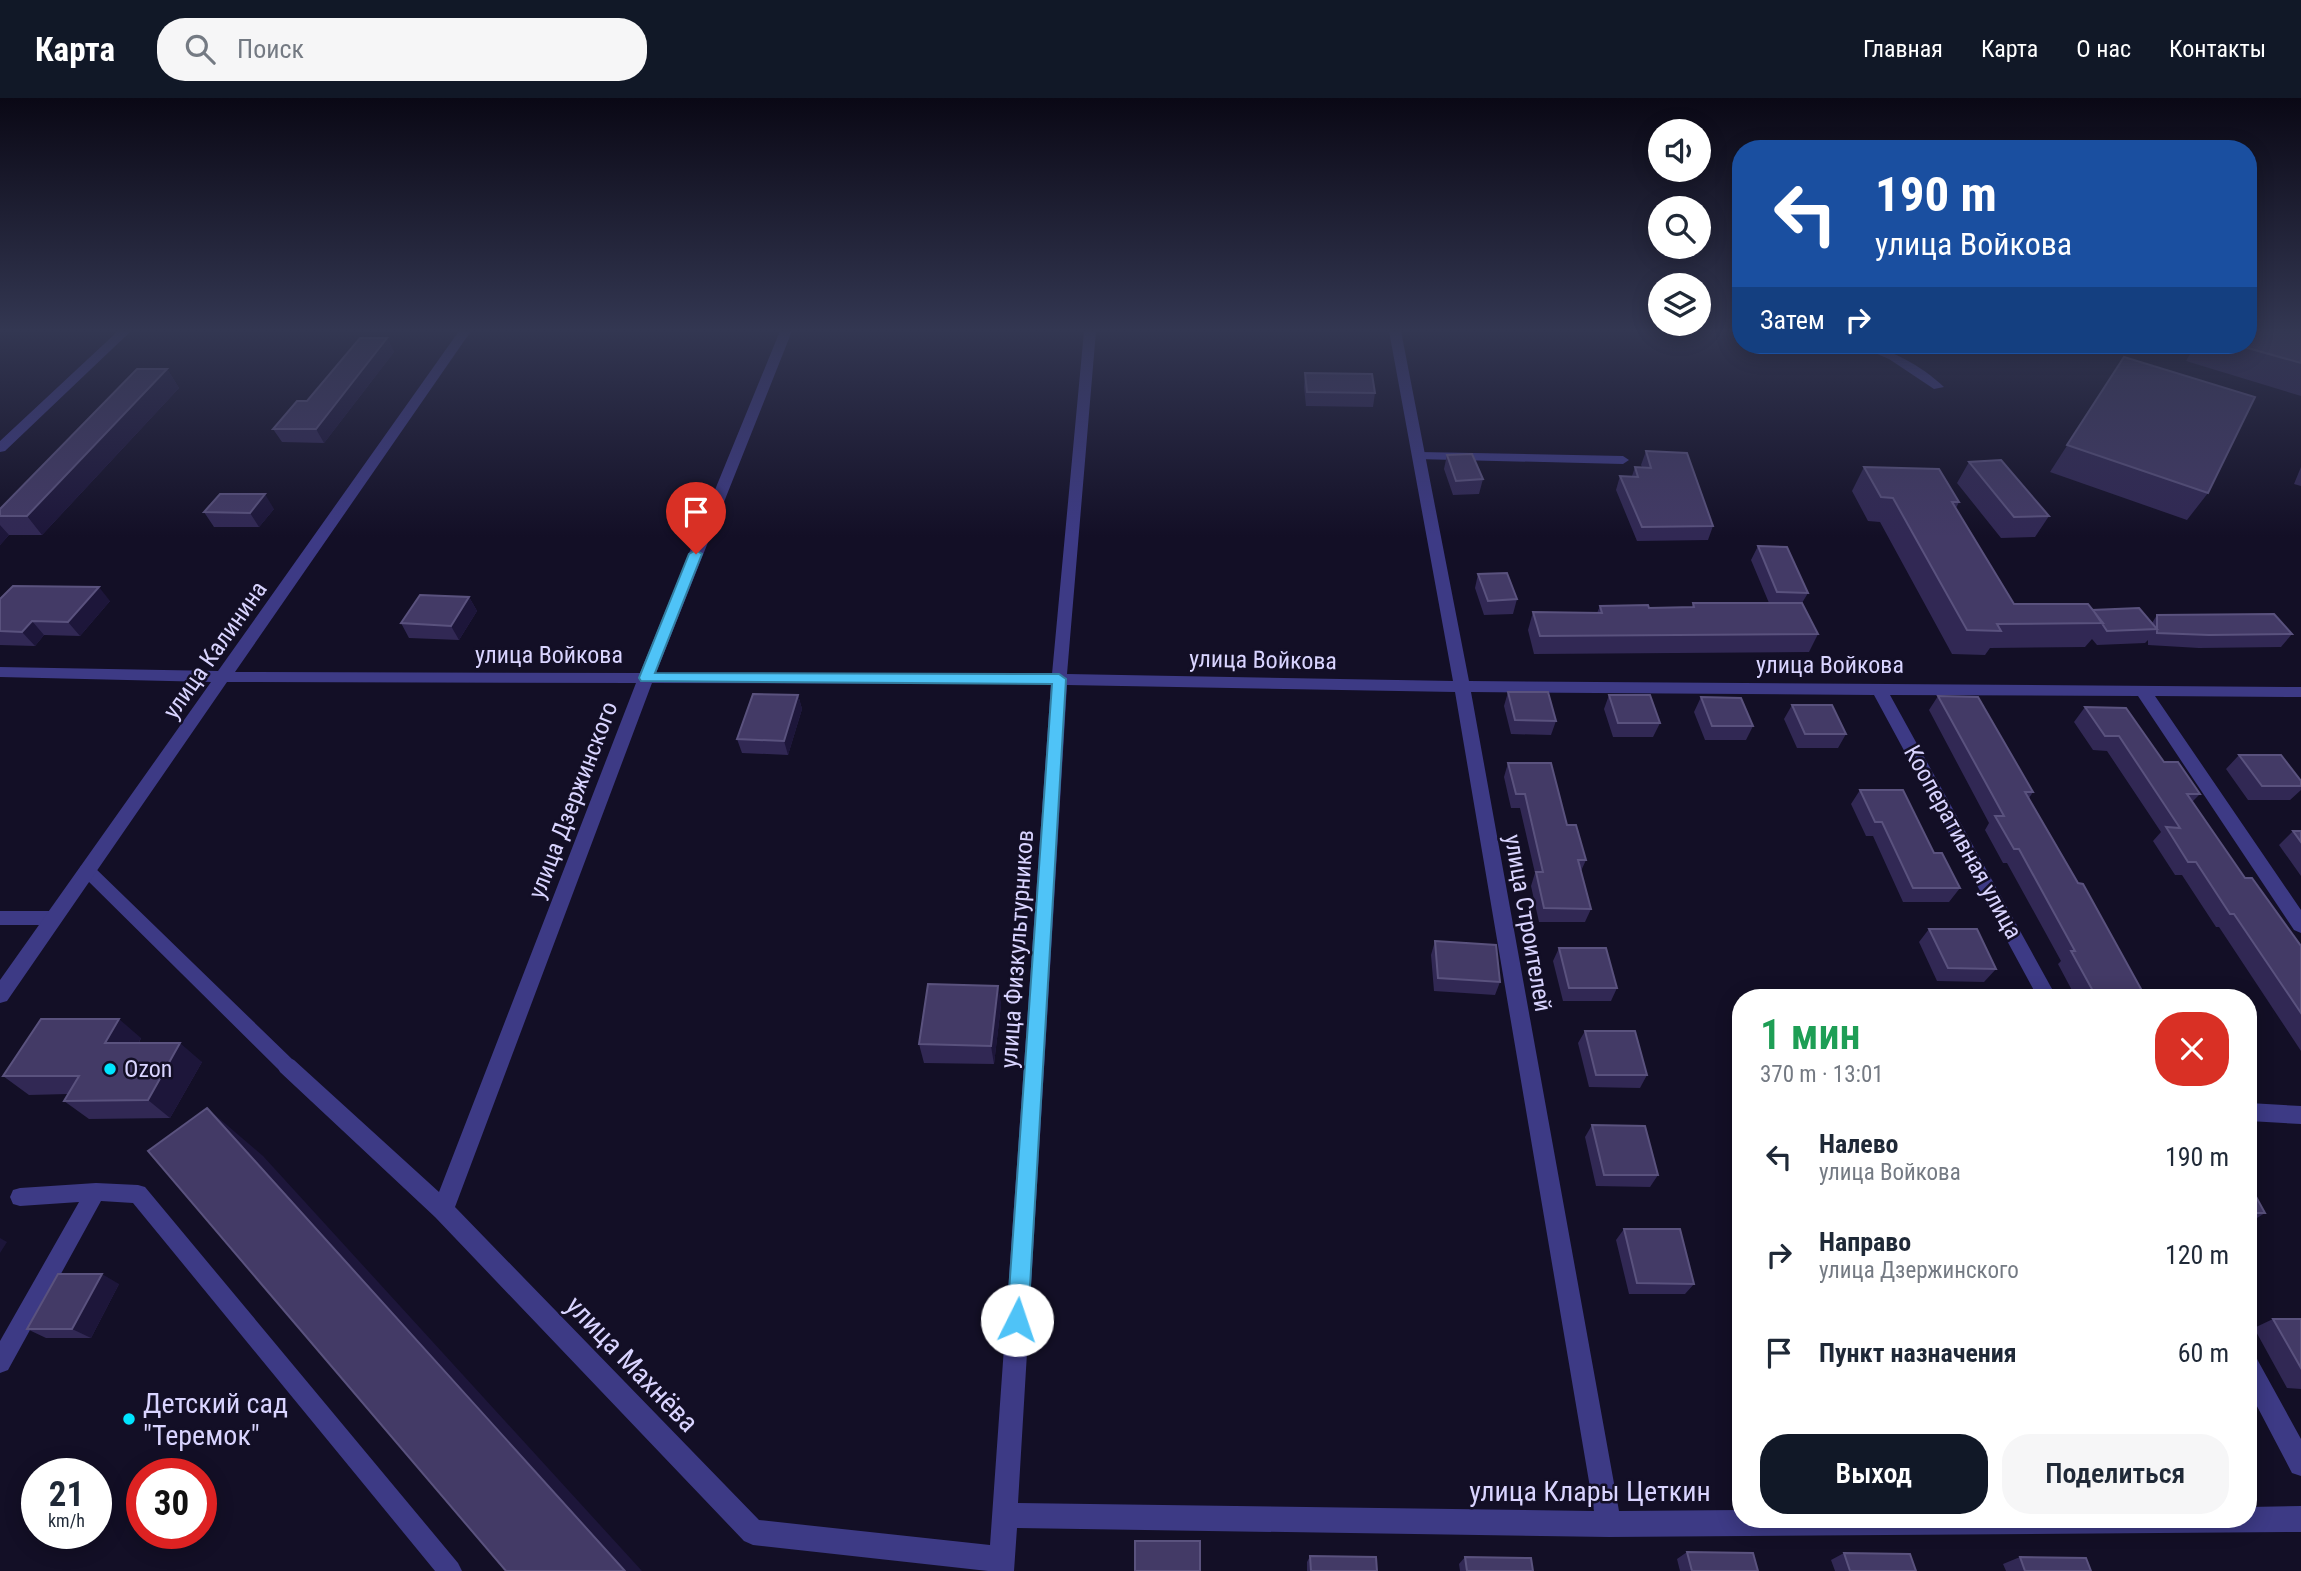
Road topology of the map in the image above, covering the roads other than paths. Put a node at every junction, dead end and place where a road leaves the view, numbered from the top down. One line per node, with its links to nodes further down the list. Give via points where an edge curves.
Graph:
1 (52, 400): 6 (street)
2 (417, 400): 10 (street, улица Калинина)
3 (758, 400): 11 (street, улица Дзержинского)
4 (1084, 400): 12 (street, улица Физкультурников)
5 (1409, 400): 7 (street, улица Строителей)
6 (0, 448)
7 (1420, 456): 8 (lane); 13 (street, улица Строителей)
8 (1623, 460)
9 (0, 672): 10 (street)
10 (224, 677): 11 (street, улица Войкова); 17 (street, улица Калинина)
11 (646, 678): 12 (street, улица Войкова); 28 (street, улица Дзержинского)
12 (1059, 679): 13 (street, улица Войкова); 32 (street, улица Физкультурников)
13 (1462, 685): 14 (street, улица Войкова); 36 (street, улица Строителей)
14 (1878, 688): 15 (street, улица Войкова); 21 (street, Кооперативная улица)
15 (2142, 690): 16 (street, улица Войкова); 20 (street)
16 (2301, 692)
17 (88, 870): 19 (street, улица Калинина); 23 (lane)
18 (0, 918): 19 (lane)
19 (53, 918): 22 (street, улица Калинина)
20 (2301, 925)
21 (2044, 989)
22 (0, 995)
23 (287, 1066): 28 (street, улица Махнёва)
24 (2257, 1112): 25 (street)
25 (2301, 1115)
26 (96, 1192): 27 (lane); 29 (lane); 38 (lane, via 138,1194)
27 (20, 1197)
28 (443, 1210): 37 (street, улица Махнёва, via 752,1532)
29 (0, 1362)
30 (2257, 1382): 31 (street)
31 (2301, 1464)
32 (1005, 1515): 36 (street, улица Клары Цеткин); 37 (street, улица Физкультурников)
33 (2257, 1519): 34 (street, улица Клары Цеткин)
34 (2301, 1519)
35 (1732, 1523): 36 (street, улица Клары Цеткин)
36 (1609, 1524)
37 (1001, 1565)
38 (450, 1571)

